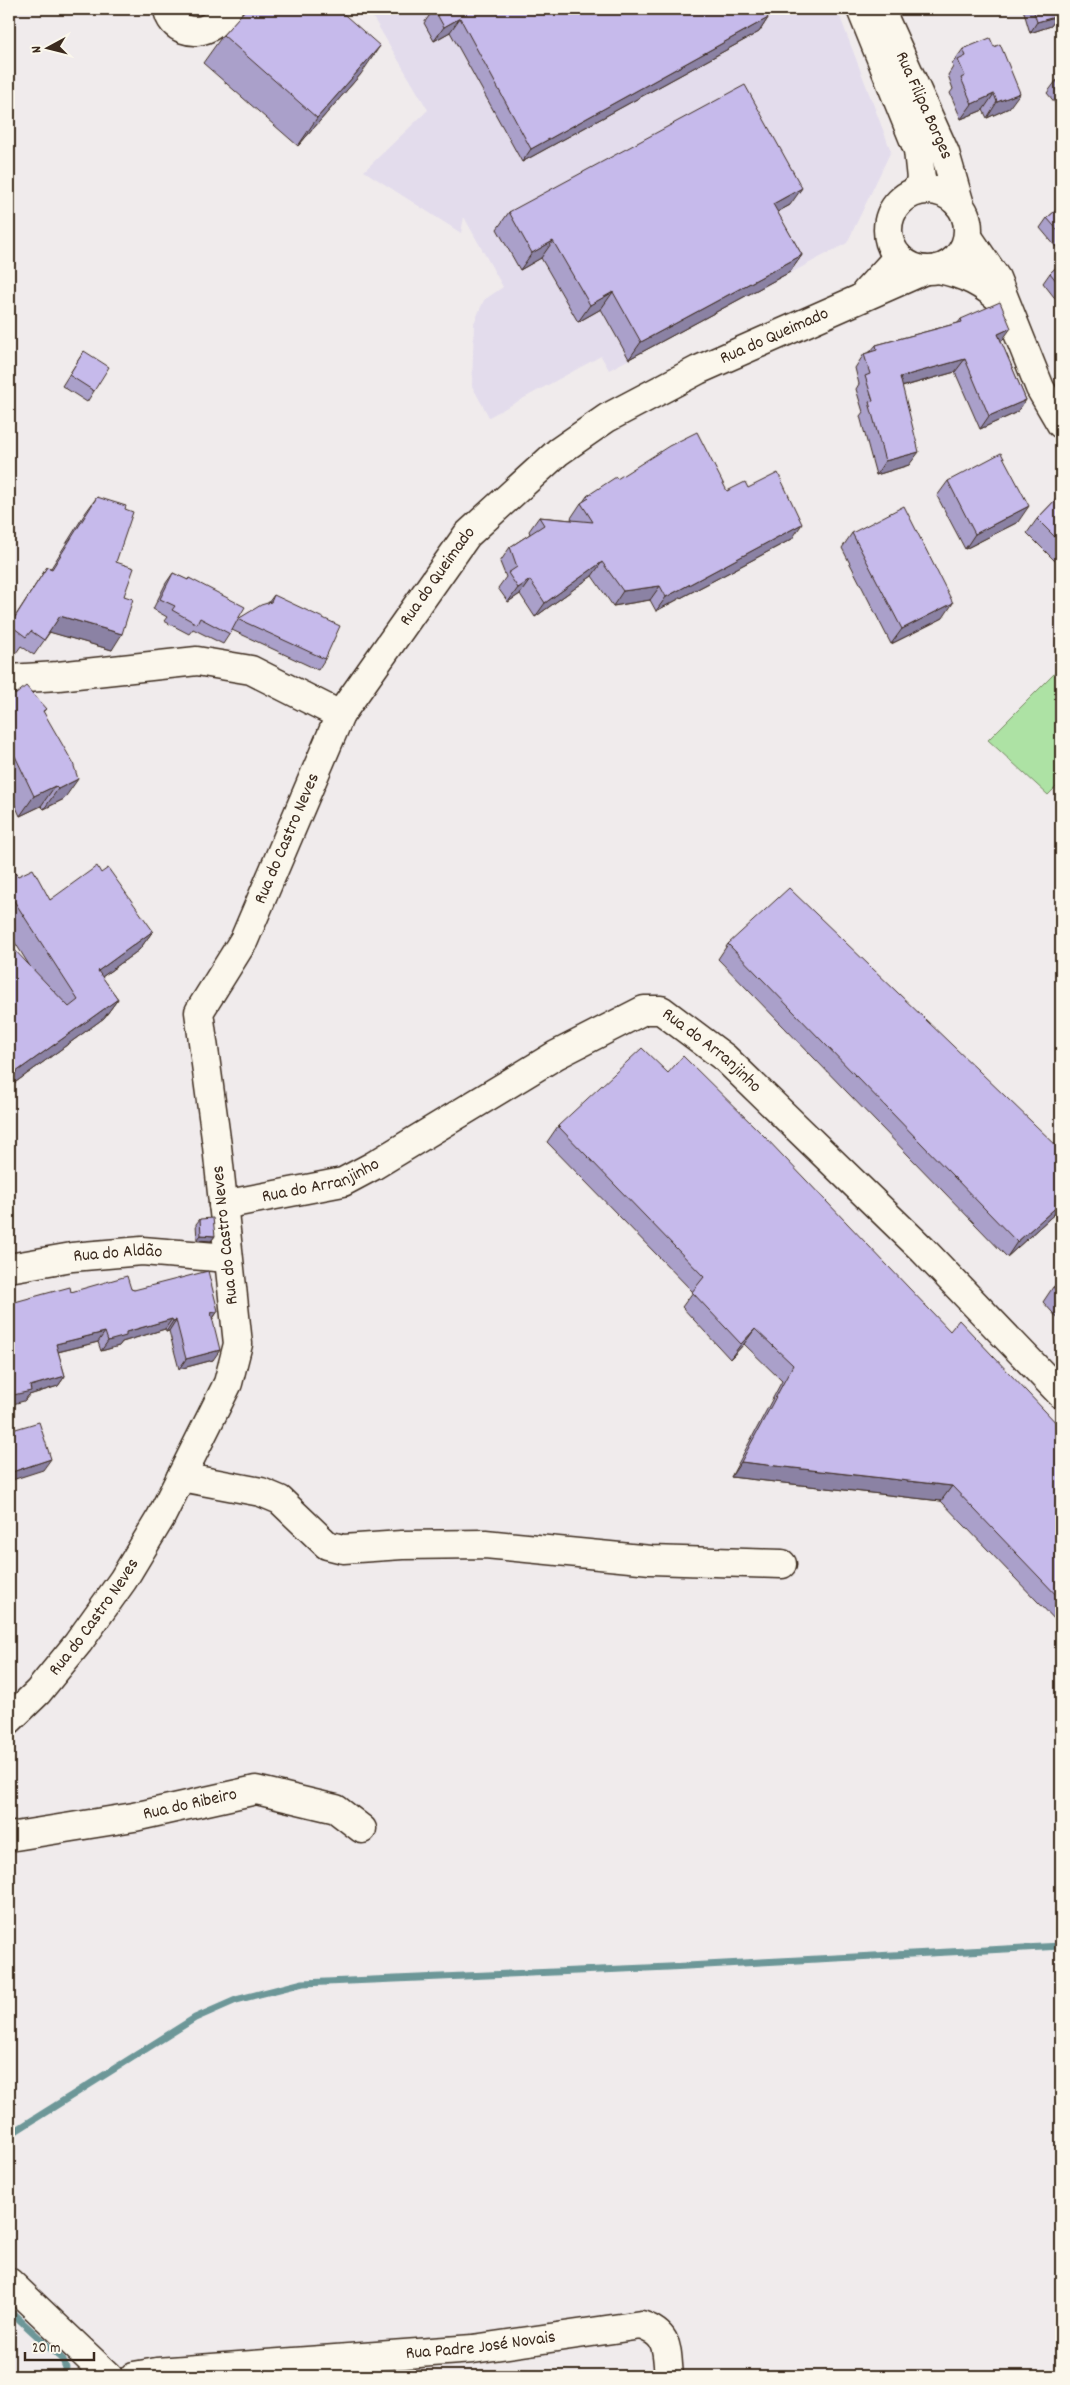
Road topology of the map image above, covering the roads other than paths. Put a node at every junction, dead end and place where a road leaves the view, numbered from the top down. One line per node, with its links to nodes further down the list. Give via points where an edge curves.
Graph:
1 (168, 9): 2 (street, via 173,23 184,30 199,31 211,26)
2 (228, 9)
3 (861, 9): 5 (street, Rua Filipa Borges, via 918,150 920,179)
4 (880, 9): 6 (street, Rua Filipa Borges, via 945,153)
5 (917, 191): 6 (street, via 942,192); 8 (street, via 898,202 889,220 890,242)
6 (960, 205): 7 (street, via 967,218)
7 (968, 237): 9 (street, via 958,257 949,265); 11 (street, via 996,278)
8 (898, 257): 9 (street, via 912,267); 10 (street, Rua do Queimado)
9 (932, 270): 10 (street, Rua do Queimado); 11 (street, via 959,273 974,279)
10 (859, 300): 14 (street, Rua do Queimado, via 698,370 607,418 558,452 467,535)
11 (1006, 304): 12 (street, via 1040,388)
12 (1061, 424)
13 (9, 679): 14 (street, via 205,662 251,670)
14 (340, 715): 15 (street, Rua do Castro Neves, via 244,940 199,1012)
15 (223, 1205): 16 (street, Rua do Castro Neves); 18 (street, Rua do Arranjinho, via 343,1182 556,1055 644,1010 661,1010 725,1058 923,1250)
16 (228, 1258): 17 (street, Rua do Aldão, via 142,1251 72,1257); 19 (street, Rua do Castro Neves, via 238,1344 228,1383)
17 (9, 1268)
18 (1061, 1394)
19 (181, 1477): 20 (street, via 261,1492 280,1500 327,1545 343,1549 402,1544 485,1544 651,1560); 21 (street, Rua do Castro Neves, via 123,1580 38,1692)
20 (782, 1564)
21 (9, 1720)
22 (362, 1829): 23 (street, Rua do Ribeiro, via 336,1809 256,1790 134,1817)
23 (9, 1837)
24 (9, 2282): 25 (street)
25 (108, 2376)
26 (134, 2376): 27 (street, Rua Padre José Novais, via 473,2349 641,2325 656,2330 666,2344)
27 (669, 2376)

